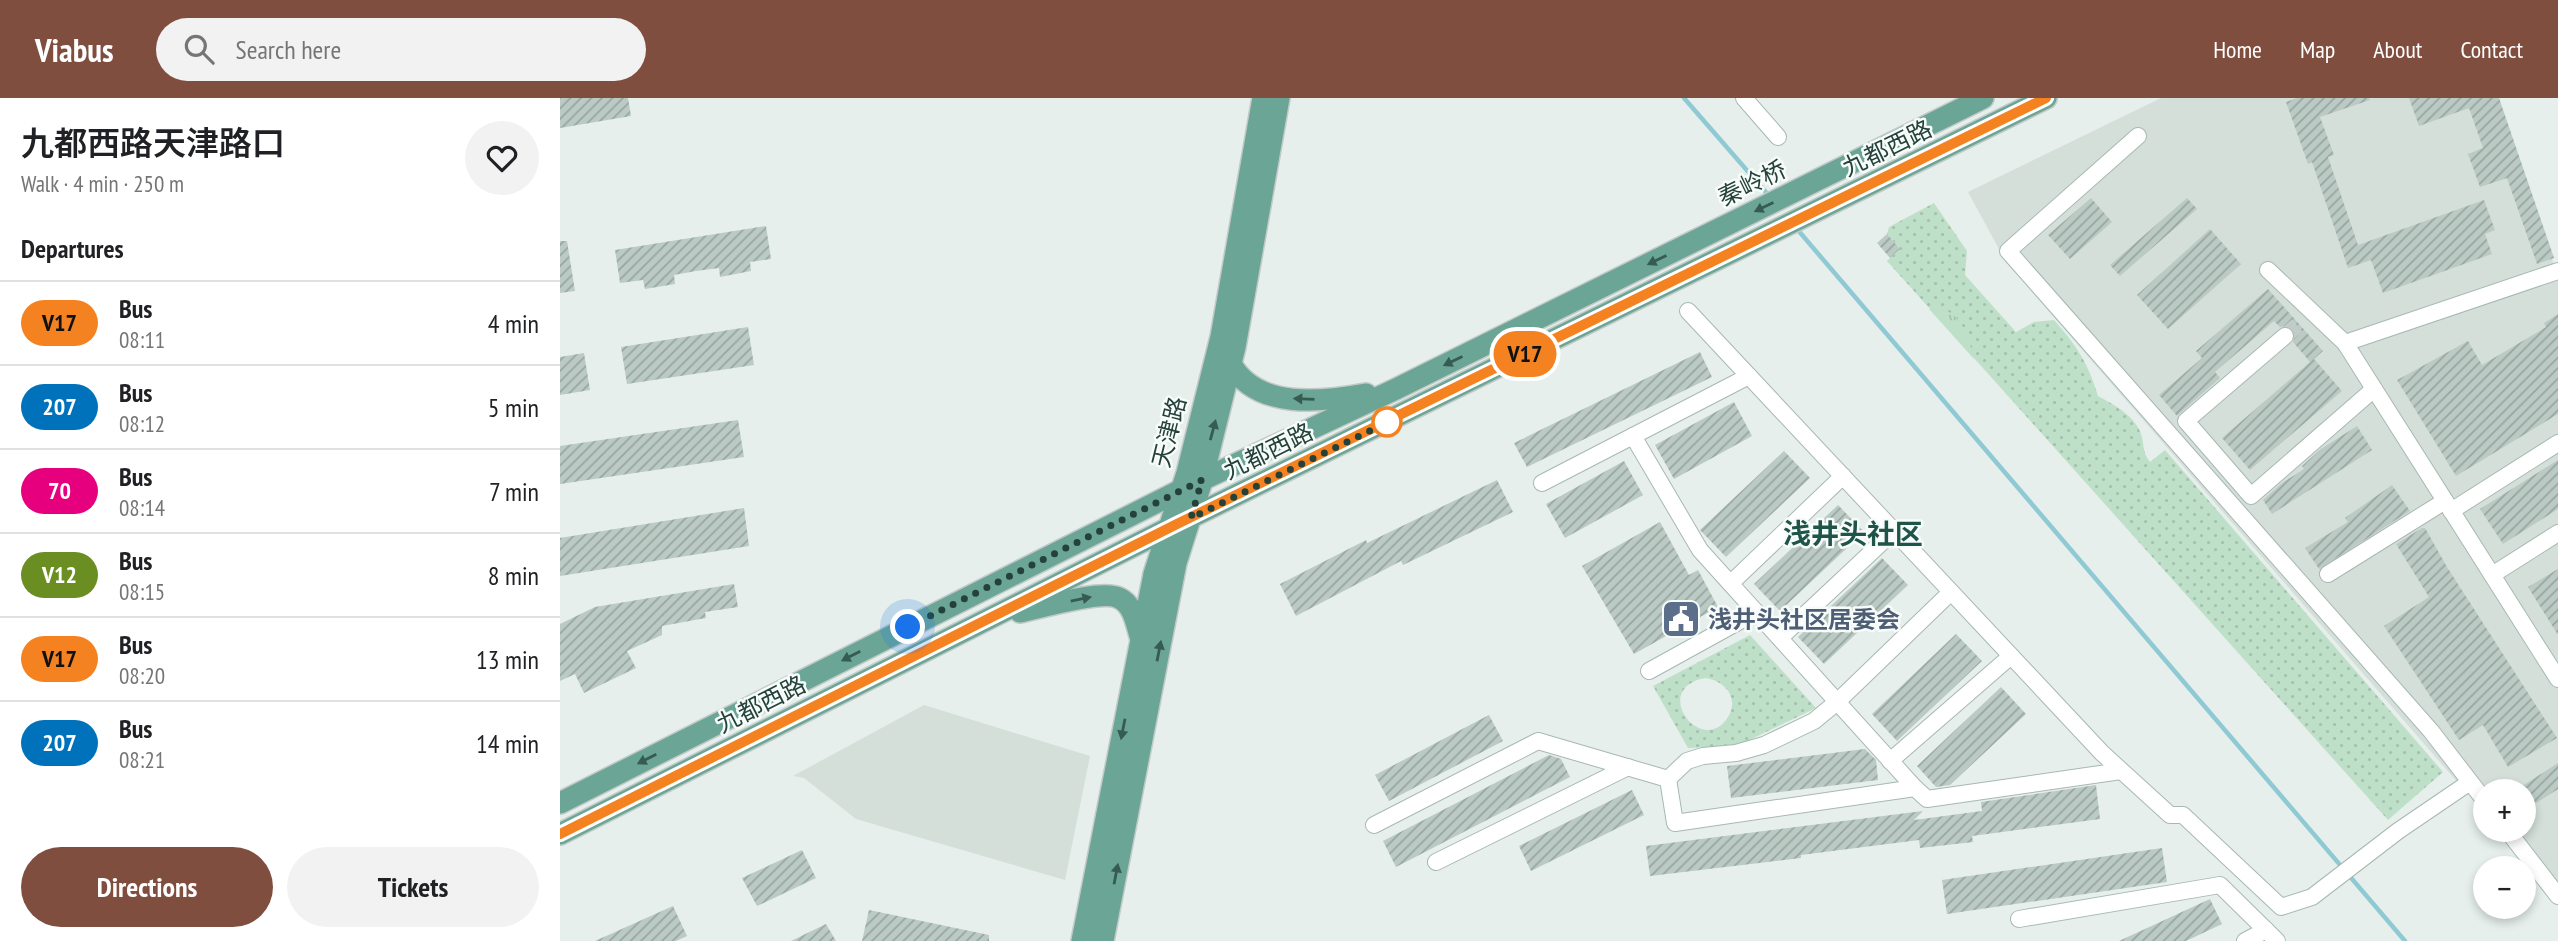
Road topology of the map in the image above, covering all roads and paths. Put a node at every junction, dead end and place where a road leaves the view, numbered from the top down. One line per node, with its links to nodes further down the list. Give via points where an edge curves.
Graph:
1 (1264, 98): 24 (main road, 天津路, via 1221,337)
2 (1279, 98): 15 (main road, 天津路)
3 (1744, 98): 7 (street)
4 (1983, 98): 8 (main road, 九都西路)
5 (2046, 98): 26 (main road, 九都西路)
6 (2138, 136): 46 (street, via 2008,251 2431,731)
7 (1777, 137)
8 (1810, 184): 9 (main road, 秦岭桥, one-way to 9)
9 (1718, 229): 17 (main road, 九都西路, one-way to 17)
10 (2268, 270): 14 (street, via 2306,318)
11 (2558, 271): 14 (street)
12 (1688, 311): 16 (street)
13 (2285, 336): 18 (street, via 2186,421 2251,496)
14 (2345, 342): 18 (street)
15 (1231, 364): 17 (main road, one-way to 15, via 1331,400 1281,398 1253,387); 22 (main road, 天津路, one-way to 15)
16 (1749, 376): 19 (street); 21 (street)
17 (1396, 389): 22 (main road, 九都西路)
18 (2374, 389): 25 (street)
19 (1633, 436): 23 (street); 32 (street, via 1700,550)
20 (2558, 443): 25 (street)
21 (1843, 477): 28 (street); 32 (street)
22 (1202, 480): 24 (main road, 九都西路); 26 (main road, 天津路)
23 (1542, 483)
24 (1182, 489): 27 (main road, 天津路); 49 (main road, 九都西路, one-way to 49)
25 (2448, 506): 30 (street); 31 (street)
26 (1191, 518): 27 (main road, 九都西路); 58 (main road, 天津路, one-way to 26, via 1176,563)
27 (1170, 528): 35 (main road, 九都西路); 36 (main road, 天津路, via 1154,574)
28 (1894, 531): 33 (street); 37 (street)
29 (2558, 533): 31 (street)
30 (2328, 574)
31 (2492, 575): 40 (street)
32 (1731, 583): 34 (street)
33 (1951, 592): 38 (street); 41 (street)
34 (1756, 612): 37 (street); 39 (street)
35 (990, 618): 36 (main road, one-way to 36, via 1097,595 1119,598 1132,610); 51 (main road, 九都西路)
36 (1141, 638): 57 (main road, 天津路, one-way to 57)
37 (1780, 638): 41 (street)
38 (2011, 656): 42 (street); 44 (street)
39 (1650, 671)
40 (2558, 679)
41 (1837, 702): 42 (street); 45 (street, via 1814,720 1764,745 1686,761)
42 (1890, 761): 48 (street)
43 (1628, 767): 45 (street); 50 (street, via 1538,741); 53 (street)
44 (2122, 771): 46 (street, via 2170,815 2183,815 2281,907 2312,897); 48 (street, via 1927,799)
45 (1668, 779): 48 (street, via 1675,823)
46 (2470, 782): 47 (street)
47 (2473, 786)
48 (1915, 788)
49 (560, 803)
50 (1374, 825)
51 (560, 834)
52 (2516, 842): 54 (street)
53 (1436, 862)
54 (2558, 896)
55 (2019, 919): 56 (street, via 2220,885)
56 (2272, 936): 59 (street)
57 (1082, 941)
58 (1103, 941)
59 (2245, 941)

